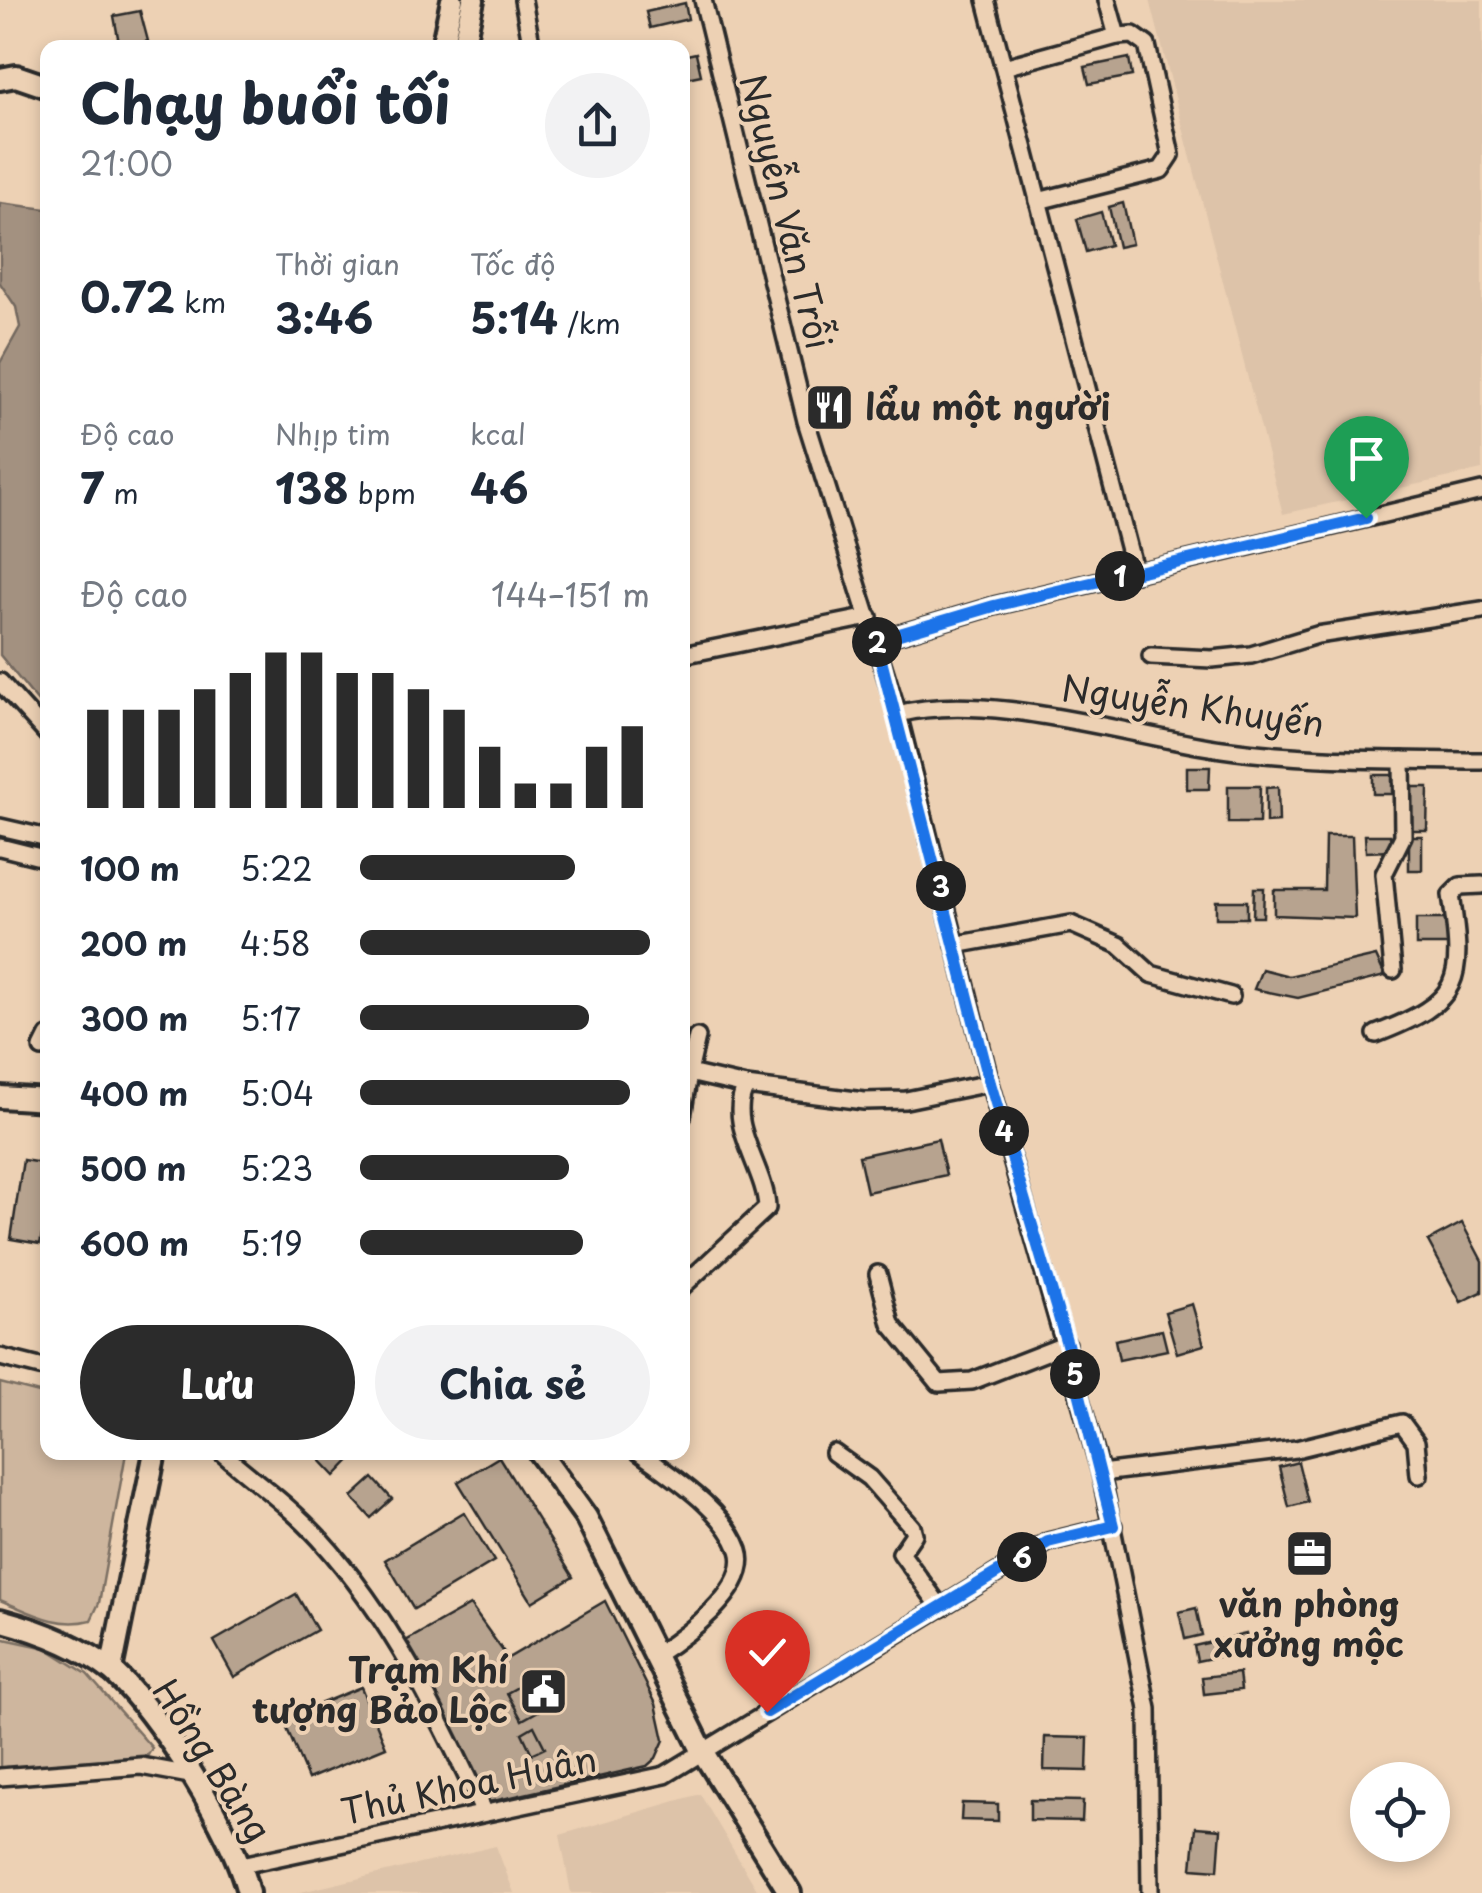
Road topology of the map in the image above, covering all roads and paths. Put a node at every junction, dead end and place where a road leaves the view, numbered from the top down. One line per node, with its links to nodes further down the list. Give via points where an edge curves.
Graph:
1 (452, 0): 8 (street)
2 (473, 0): 9 (street)
3 (526, 0): 10 (street)
4 (703, 0): 18 (street, Nguyễn Văn Trỗi, via 806,421)
5 (986, 0): 11 (street)
6 (1107, 0): 7 (street)
7 (1116, 36): 11 (street); 14 (street, via 1133,35 1147,45 1172,155 1160,170)
8 (444, 40)
9 (466, 40)
10 (531, 40)
11 (1004, 67): 14 (street)
12 (0, 79): 13 (street, via 16,76)
13 (40, 84)
14 (1038, 201): 16 (street)
15 (1482, 491): 16 (street)
16 (1134, 573): 19 (street)
17 (1482, 610): 21 (street, via 1317,634 1250,655)
18 (868, 617): 19 (street, Nguyễn Văn Trỗi); 20 (street)
19 (876, 641): 23 (street, Nguyễn Văn Trỗi)
20 (690, 653)
21 (1151, 656)
22 (0, 682): 24 (street)
23 (898, 714): 25 (street, Nguyễn Khuyến, via 931,705 1055,718 1270,755); 32 (street, Nguyễn Văn Trỗi)
24 (40, 726)
25 (1402, 760): 26 (street, Nguyễn Khuyến); 33 (street, via 1404,836 1384,874)
26 (1482, 761)
27 (0, 826): 28 (street)
28 (40, 836)
29 (0, 846): 30 (street)
30 (40, 856)
31 (1482, 884): 35 (street, via 1460,886 1452,895 1459,962 1441,998 1430,1012)
32 (956, 945): 34 (street, via 1071,924 1119,946 1151,974); 39 (street, Nguyễn Văn Trỗi)
33 (1392, 970)
34 (1231, 996)
35 (1376, 1034)
36 (697, 1037): 37 (street)
37 (690, 1068)
38 (690, 1072): 40 (street)
39 (990, 1083): 40 (street, via 864,1101); 45 (street, Nguyễn Văn Trỗi)
40 (746, 1086): 44 (street, via 742,1123 767,1208)
41 (0, 1098): 42 (street)
42 (40, 1100)
43 (878, 1274): 45 (street, via 890,1324 939,1382 972,1382)
44 (690, 1280)
45 (1067, 1344): 53 (street, Nguyễn Văn Trỗi)
46 (0, 1357): 47 (street)
47 (40, 1367)
48 (834, 1453): 56 (street, via 869,1478 912,1527 901,1552)
49 (154, 1460): 59 (street)
50 (230, 1460): 63 (street, via 316,1535 363,1591 442,1721)
51 (546, 1460): 58 (street, via 586,1516)
52 (649, 1460): 58 (street, via 708,1509 740,1552 722,1600 697,1629)
53 (1101, 1473): 54 (street, via 1296,1448 1402,1423 1416,1442); 55 (street, Nguyễn Văn Trỗi)
54 (1420, 1475)
55 (1113, 1526): 56 (street, Thủ Khoa Huân, via 1048,1542); 67 (street, Nguyễn Văn Trỗi, via 1148,1709)
56 (941, 1608): 60 (street, Thủ Khoa Huân)
57 (0, 1620): 59 (street, Hồng Bàng, via 70,1646)
58 (656, 1654): 60 (street)
59 (111, 1670): 61 (street, Hồng Bàng)
60 (704, 1754): 63 (street, Thủ Khoa Huân, via 665,1775); 66 (street)
61 (190, 1774): 62 (street, via 142,1766); 64 (street, Hồng Bàng)
62 (0, 1777)
63 (483, 1811): 64 (street, Thủ Khoa Huân)
64 (242, 1866): 65 (street, Hồng Bàng)
65 (248, 1893)
66 (790, 1893)
67 (1150, 1893)

